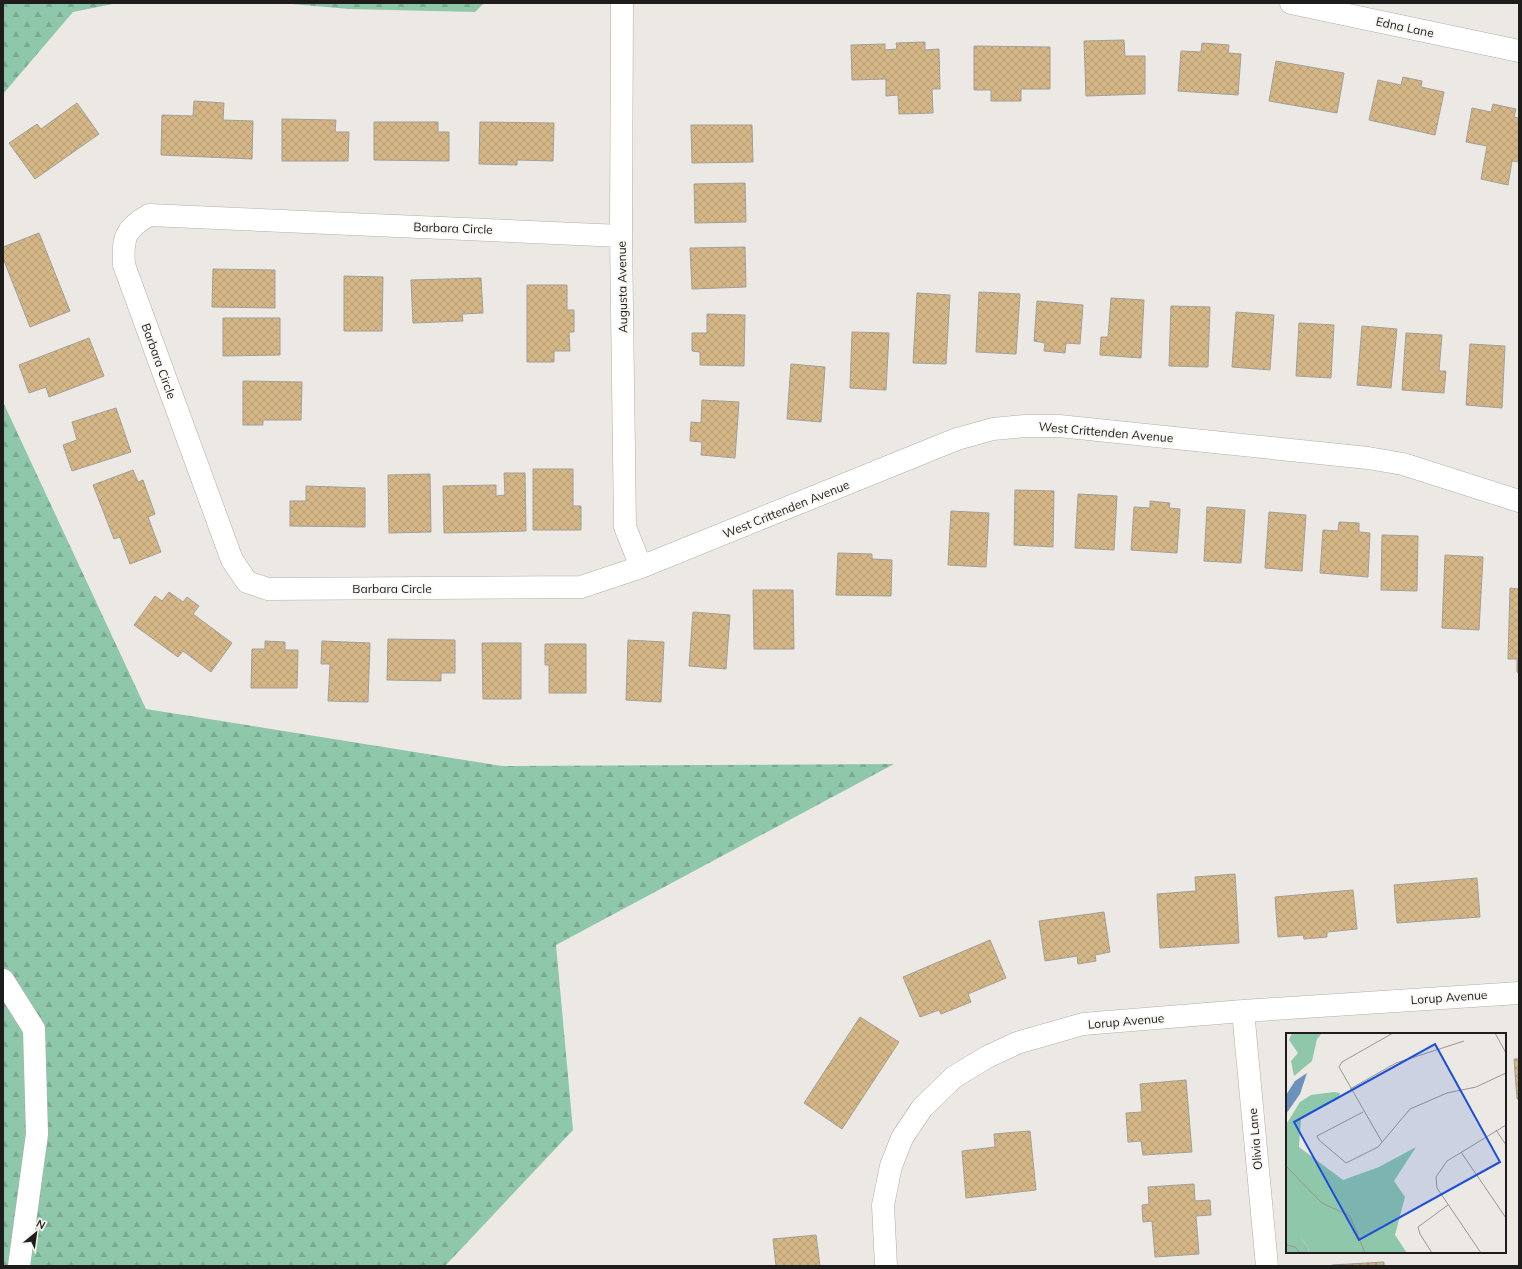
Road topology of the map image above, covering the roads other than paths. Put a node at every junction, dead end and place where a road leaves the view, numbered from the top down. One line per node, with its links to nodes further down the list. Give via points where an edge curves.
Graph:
1 (622, 3): 4 (street, Augusta Avenue)
2 (1291, 3): 3 (street, Edna Lane)
3 (1519, 51)
4 (621, 236): 6 (street, Augusta Avenue, via 625,527); 6 (street, Barbara Circle, via 149,215 133,225 123,246 124,265 232,560 247,582 268,589 582,587)
5 (1519, 501): 6 (street, West Crittenden Avenue, via 1403,464 1368,458 1059,426 1025,426 993,429 957,439)
6 (641, 567)
7 (3, 980): 10 (street, via 34,1028 38,1134)
8 (1519, 993): 9 (street, Lorup Avenue)
9 (1243, 1011): 11 (street, Lorup Avenue, via 1083,1024 1017,1043 954,1077 922,1108 902,1138 891,1166 883,1205); 12 (street, Olivia Lane)
10 (19, 1266)
11 (886, 1266)
12 (1267, 1266)

